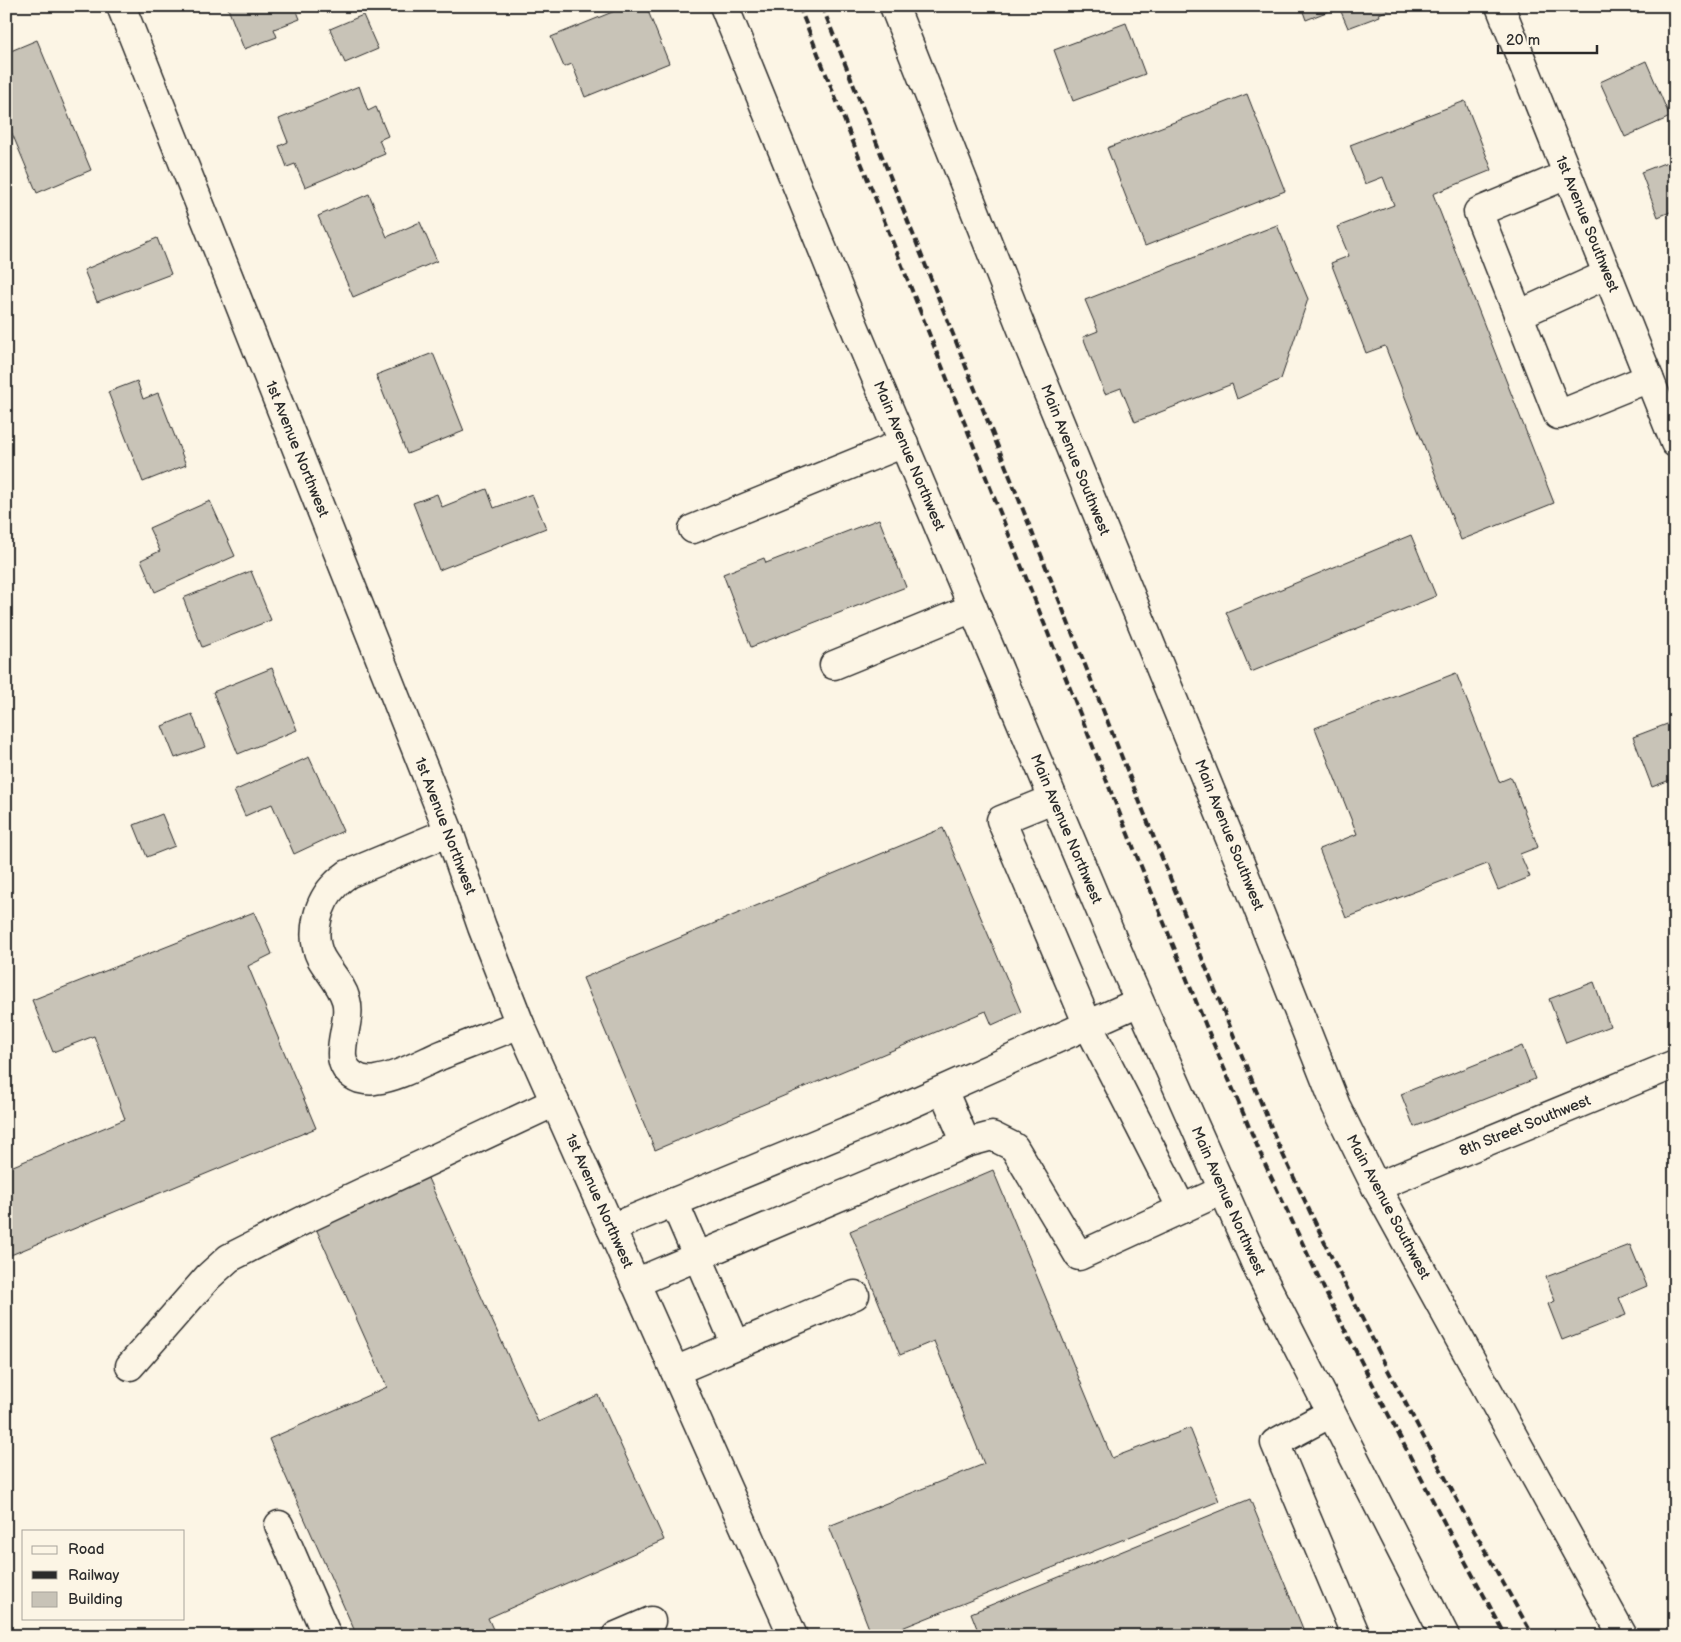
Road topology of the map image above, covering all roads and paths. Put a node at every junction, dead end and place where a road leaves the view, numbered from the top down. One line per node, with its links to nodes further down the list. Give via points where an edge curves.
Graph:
1 (121, 6): 15 (street, 1st Avenue Northwest)
2 (724, 6): 10 (street, Main Avenue Northwest)
3 (894, 6): 23 (street, Main Avenue Southwest, via 1336,1106)
4 (1500, 6): 5 (street, 1st Avenue Southwest)
5 (1567, 175): 6 (street, 1st Avenue Southwest); 7 (street, via 1478,212)
6 (1608, 274): 7 (street); 8 (street, 1st Avenue Southwest)
7 (1518, 315): 8 (street, via 1558,415)
8 (1649, 378): 9 (street, 1st Avenue Southwest)
9 (1675, 442)
10 (904, 443): 11 (street); 12 (street, Main Avenue Northwest)
11 (693, 529)
12 (973, 608): 13 (street); 14 (street, Main Avenue Northwest)
13 (834, 665)
14 (1053, 799): 16 (street, Main Avenue Northwest); 18 (street, via 1002,820)
15 (448, 832): 17 (street, 1st Avenue Northwest); 17 (street, via 348,874 335,884 320,909 316,940 320,956 346,1000 348,1014 341,1052 344,1064 361,1080 374,1080 406,1071)
16 (1139, 1002): 18 (street); 24 (street, Main Avenue Northwest)
17 (520, 1024): 21 (street, 1st Avenue Northwest)
18 (1088, 1025): 20 (street); 26 (street)
19 (1675, 1064): 23 (street, 8th Street Southwest)
20 (943, 1090): 22 (street); 25 (street)
21 (555, 1102): 27 (street, 1st Avenue Northwest); 32 (street, via 229,1258 208,1277)
22 (966, 1143): 26 (street, via 992,1136 1014,1147 1079,1256); 28 (street)
23 (1376, 1187): 42 (street, Main Avenue Southwest)
24 (1223, 1190): 26 (street); 34 (street, Main Avenue Northwest, via 1259,1271)
25 (674, 1202): 27 (street); 28 (street)
26 (1182, 1209)
27 (611, 1228): 29 (street, 1st Avenue Northwest)
28 (698, 1257): 29 (street); 31 (street)
29 (635, 1283): 33 (street, 1st Avenue Northwest)
30 (855, 1295): 31 (street)
31 (736, 1346): 33 (street)
32 (130, 1366)
33 (674, 1372): 39 (street, 1st Avenue Northwest)
34 (1331, 1413): 40 (street, via 1275,1443); 41 (street, Main Avenue Northwest)
35 (278, 1525): 37 (street)
36 (651, 1621): 38 (street)
37 (328, 1636)
38 (616, 1636)
39 (793, 1636)
40 (1356, 1636)
41 (1445, 1636)
42 (1623, 1636)

